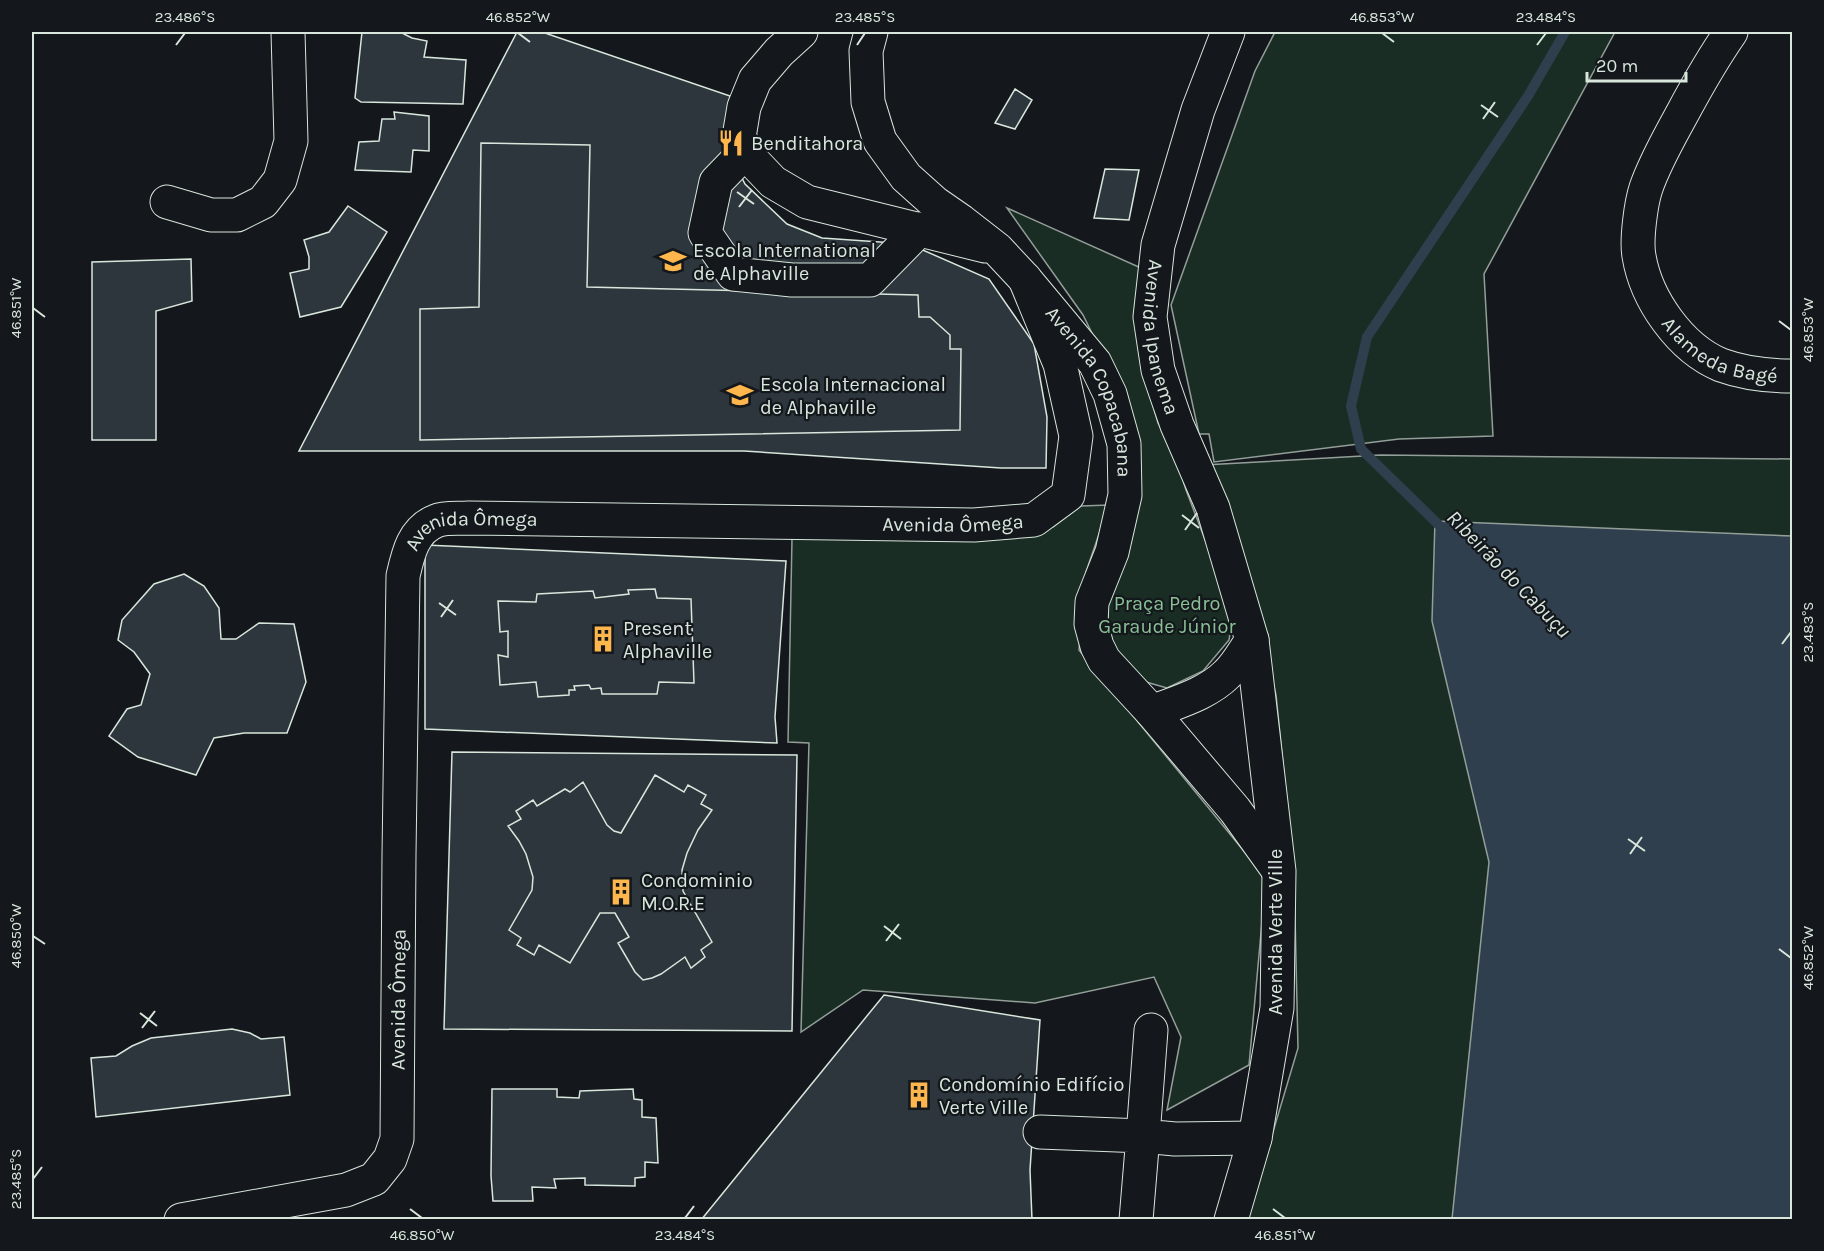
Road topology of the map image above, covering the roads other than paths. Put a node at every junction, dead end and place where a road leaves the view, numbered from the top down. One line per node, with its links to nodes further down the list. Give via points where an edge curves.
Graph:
1 (288, 32): 7 (street, via 291,141 280,180 263,202 237,215 211,215)
2 (801, 32): 6 (street, via 756,80 744,106 739,137)
3 (871, 32): 9 (street, Avenida Copacabana, via 866,51 868,102 879,141 906,177)
4 (1228, 32): 12 (street, Avenida Ipanema, via 1198,110 1158,245 1150,317 1158,370 1213,508)
5 (1731, 32): 11 (street, Alameda Bagé, via 1668,140 1646,189 1639,255 1659,306 1672,328 1695,350 1720,364 1747,372)
6 (747, 150): 8 (street, via 773,182 807,202); 8 (street, via 716,182 705,233 733,274 792,280 870,280)
7 (166, 202)
8 (920, 230): 9 (street)
9 (997, 249): 10 (street, Avenida Copacabana)
10 (1025, 279): 13 (street, Avenida Copacabana, via 1095,363 1110,394 1124,444 1125,495 1112,552 1092,602 1091,624 1104,660); 19 (street, Avenida Ômega, via 1060,364 1076,436 1068,495 1034,520 974,525 469,518 436,521 418,533 403,576 397,1138 390,1159 374,1179 346,1190)
11 (1792, 376)
12 (1252, 640): 13 (street, via 1221,679 1185,700); 14 (street, Avenida Verte Ville)
13 (1152, 711): 14 (street, Avenida Copacabana, via 1235,810)
14 (1279, 871): 18 (street, Avenida Verte Ville, via 1277,1008)
15 (1150, 1030): 17 (street)
16 (1040, 1132): 17 (street)
17 (1143, 1136): 18 (street); 20 (street)
18 (1255, 1138): 21 (street, Avenida Verte Ville)
19 (181, 1220)
20 (1136, 1220)
21 (1231, 1220)

